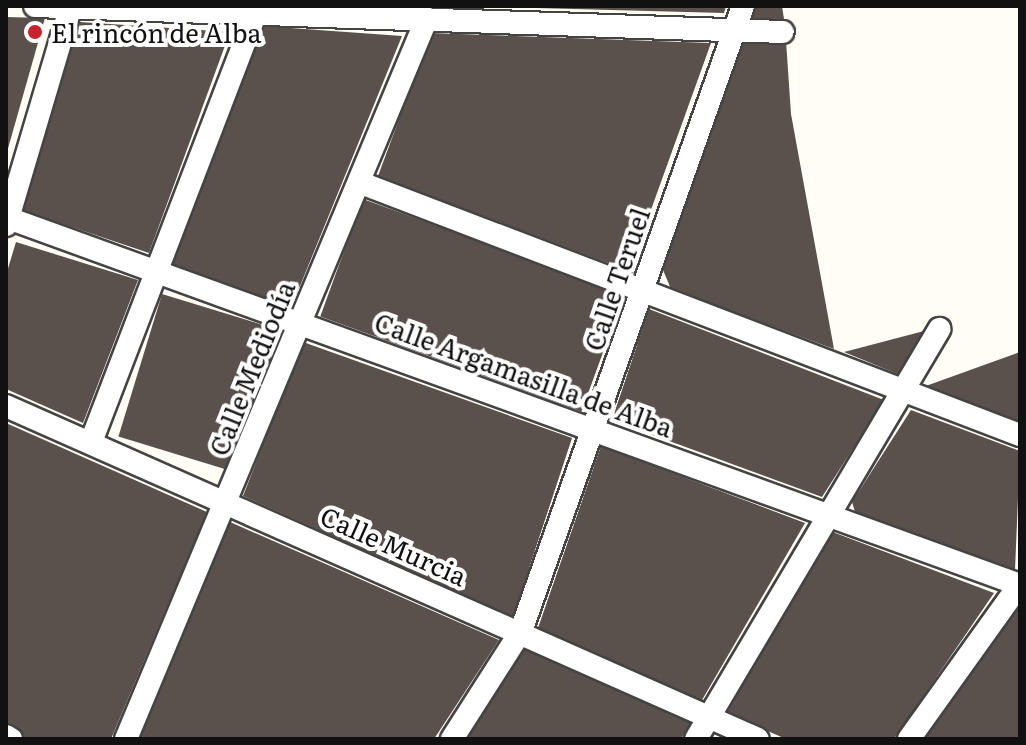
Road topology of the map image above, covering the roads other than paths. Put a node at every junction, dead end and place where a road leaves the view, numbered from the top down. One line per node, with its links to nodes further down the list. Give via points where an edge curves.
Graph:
1 (35, 6): 2 (street)
2 (71, 6): 4 (street); 9 (street)
3 (743, 6): 6 (street, Calle Teruel)
4 (256, 12): 5 (street); 10 (street)
5 (427, 18): 6 (street); 8 (street, Calle Mediodía)
6 (735, 28): 7 (street); 11 (street, Calle Teruel)
7 (783, 32)
8 (361, 183): 11 (street); 12 (street, Calle Mediodía)
9 (7, 222): 10 (street, Calle Argamasilla de Alba)
10 (155, 271): 12 (street, Calle Argamasilla de Alba); 18 (street)
11 (643, 288): 14 (street); 16 (street, Calle Teruel)
12 (298, 323): 16 (street, Calle Argamasilla de Alba); 19 (street, Calle Mediodía)
13 (939, 329): 14 (street)
14 (903, 390): 17 (street); 20 (street)
15 (6, 406): 18 (street, Calle Murcia)
16 (594, 429): 20 (street, Calle Argamasilla de Alba); 22 (street, Calle Teruel)
17 (1020, 435)
18 (91, 442): 19 (street, Calle Murcia)
19 (226, 501): 22 (street, Calle Murcia); 24 (street, Calle Mediodía)
20 (829, 513): 21 (street, Calle Argamasilla de Alba); 23 (street)
21 (1020, 585): 28 (street)
22 (521, 631): 23 (street, Calle Murcia); 25 (street, Calle Teruel)
23 (709, 717): 26 (street); 27 (street, Calle Murcia)
24 (126, 739)
25 (452, 739)
26 (696, 739)
27 (758, 739)
28 (909, 739)

